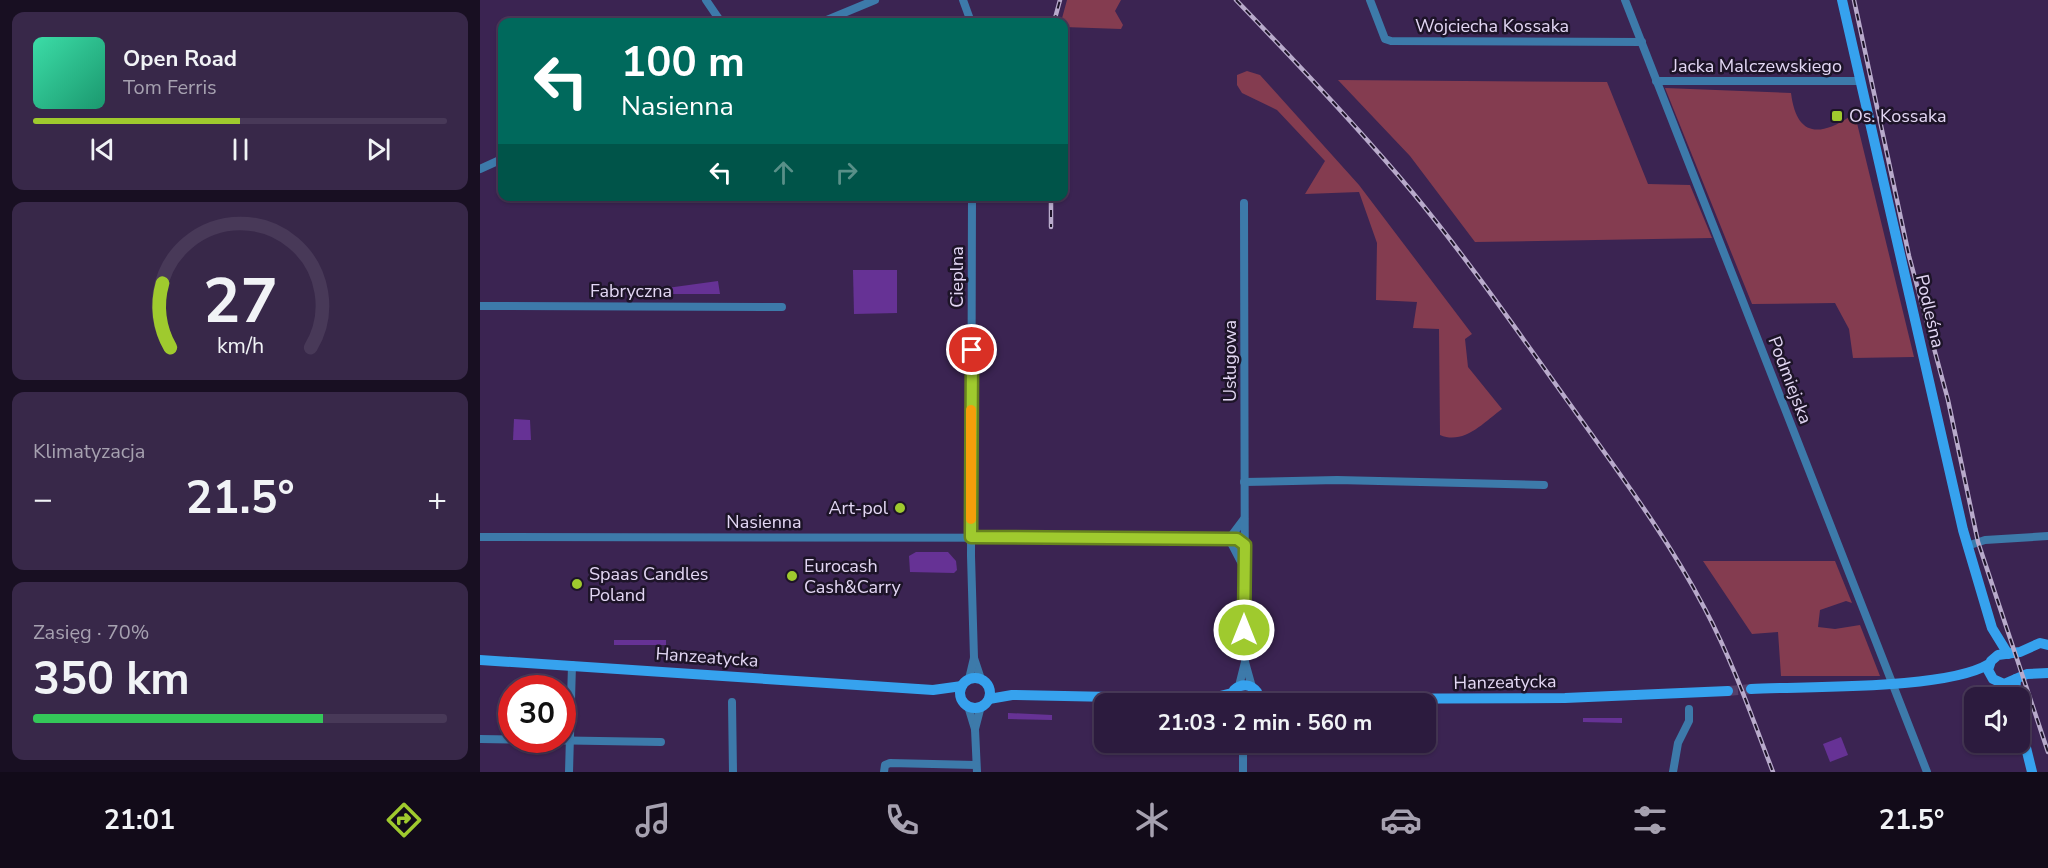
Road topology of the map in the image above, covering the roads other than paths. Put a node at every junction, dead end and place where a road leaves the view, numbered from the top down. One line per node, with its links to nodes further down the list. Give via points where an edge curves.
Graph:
1 (706, 0): 7 (street)
2 (875, 0): 8 (street)
3 (963, 0): 9 (street)
4 (1370, 0): 10 (street, Wojciecha Kossaka, via 1385,39 1391,41)
5 (1624, 0): 10 (street, Podmiejska)
6 (1842, 0): 12 (street, Podleśna)
7 (718, 18)
8 (832, 18)
9 (970, 18)
10 (1642, 42): 11 (street, Podmiejska)
11 (1656, 81): 12 (street, Jacka Malczewskiego); 44 (street, Podmiejska)
12 (1858, 81): 27 (street, Podleśna)
13 (498, 161): 14 (street)
14 (480, 169)
15 (972, 201): 24 (street, Cieplna)
16 (1244, 203): 19 (street, Usługowa)
17 (480, 306): 18 (street, Fabryczna)
18 (782, 307)
19 (1244, 482): 20 (street); 21 (street, Usługowa)
20 (1544, 484)
21 (1244, 519): 25 (street); 26 (street, Usługowa)
22 (2048, 536): 27 (street, via 1985,540)
23 (480, 537): 24 (street, Nasienna)
24 (971, 537): 25 (street, Nasienna); 32 (street, Cieplna)
25 (1229, 539): 26 (street); 28 (street, Usługowa)
26 (1245, 545): 28 (street, Usługowa)
27 (1967, 546): 29 (street, Podleśna)
28 (1244, 568): 35 (street, Usługowa)
29 (1992, 628): 31 (street, Podleśna); 34 (street, Podleśna)
30 (2048, 645): 31 (street)
31 (2008, 654): 34 (street)
32 (974, 658): 41 (street); 43 (street)
33 (480, 660): 36 (street, Hanzeatycka)
34 (1991, 661): 38 (street); 42 (street, Podleśna, via 1989,674)
35 (1245, 662): 51 (street, Usługowa); 52 (street, Usługowa)
36 (572, 665): 39 (street); 49 (street, Hanzeatycka)
37 (2048, 673): 40 (street)
38 (1961, 674): 42 (street); 44 (street)
39 (572, 675)
40 (2016, 678): 42 (street); 46 (street)
41 (981, 679): 43 (street, Hanzeatycka); 47 (street)
42 (1997, 681): 45 (street)
43 (965, 682): 49 (street, Hanzeatycka); 57 (street)
44 (1892, 683): 48 (street); 74 (street, Podmiejska)
45 (2001, 687)
46 (2016, 687)
47 (989, 688): 53 (street); 58 (street)
48 (1750, 689)
49 (933, 690): 57 (street, Hanzeatycka)
50 (1728, 691): 55 (street, Hanzeatycka)
51 (1234, 693)
52 (1256, 693)
53 (1012, 695): 54 (street); 58 (street)
54 (1094, 697)
55 (1436, 698)
56 (732, 702): 70 (street)
57 (965, 702): 58 (street, Hanzeatycka); 60 (street)
58 (985, 703): 60 (street)
59 (1689, 709): 73 (street)
60 (975, 729): 68 (street)
61 (480, 740): 62 (street)
62 (498, 740)
63 (576, 740): 64 (street)
64 (661, 742)
65 (569, 753): 69 (street)
66 (1243, 753): 72 (street)
67 (2027, 753): 75 (street)
68 (976, 768): 71 (street, via 890,763 885,765)
69 (569, 772)
70 (733, 772)
71 (884, 772)
72 (1243, 772)
73 (1673, 772)
74 (1927, 772)
75 (2032, 772)

